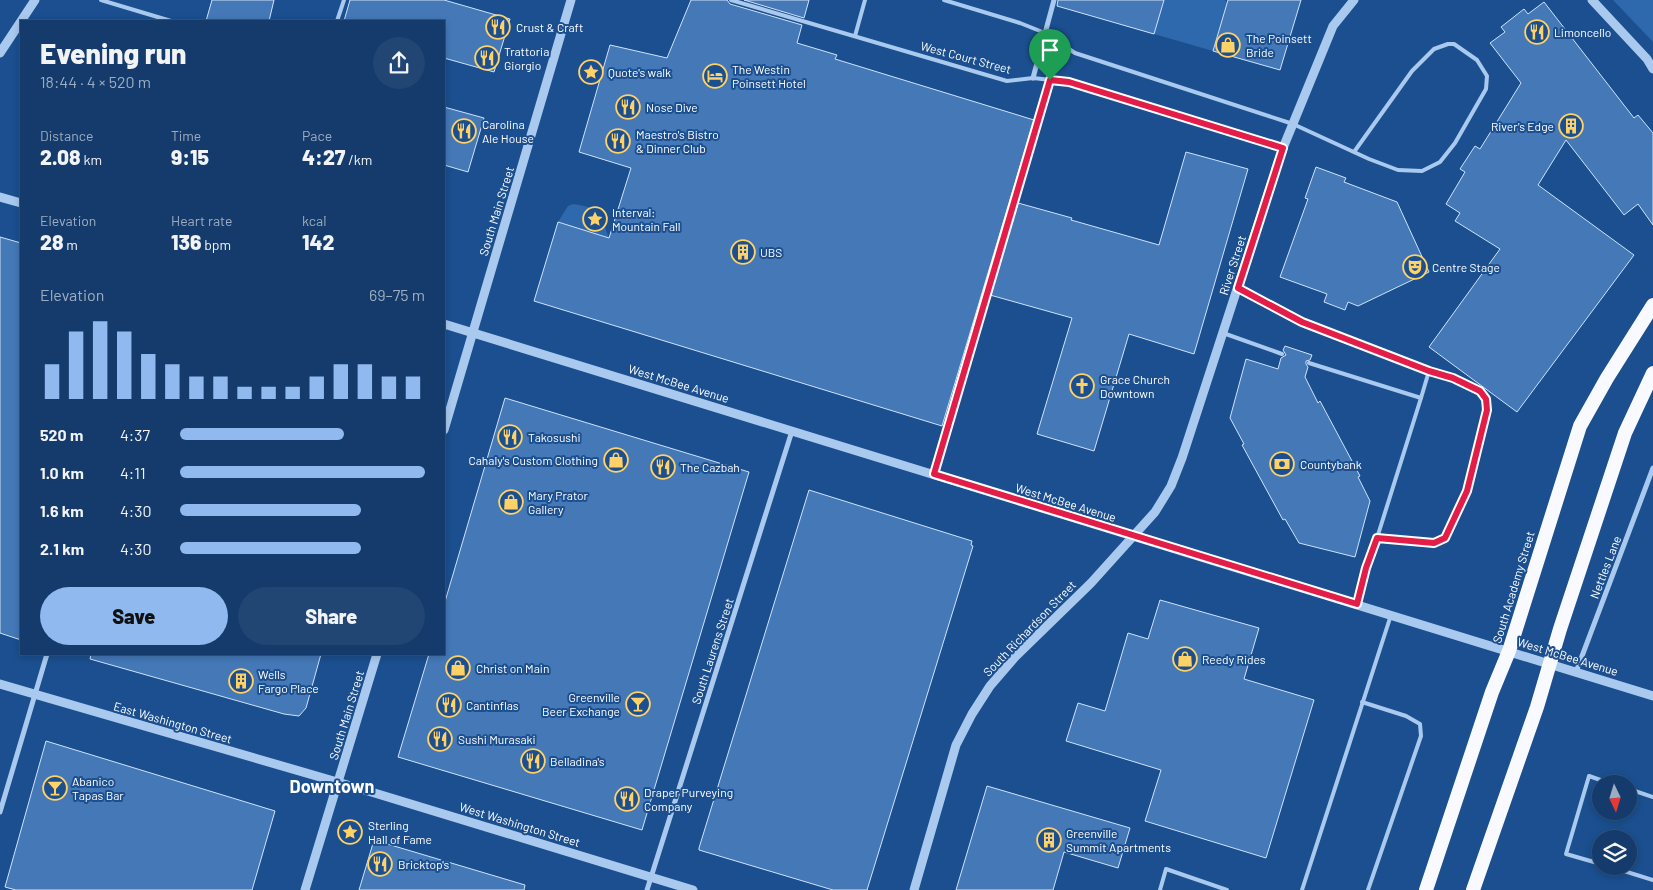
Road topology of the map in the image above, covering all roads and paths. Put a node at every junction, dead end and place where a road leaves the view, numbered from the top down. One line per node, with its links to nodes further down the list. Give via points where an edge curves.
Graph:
1 (35, 0): 11 (street)
2 (100, 0): 12 (lane)
3 (344, 0): 13 (lane)
4 (572, 0): 29 (street, South Main Street)
5 (731, 0): 16 (lane, West Court Street)
6 (865, 0): 16 (lane)
7 (944, 0): 15 (lane)
8 (1054, 0): 15 (street)
9 (1354, 0): 21 (street, River Street, via 1333,26)
10 (1592, 0): 18 (street)
11 (22, 20)
12 (168, 20)
13 (337, 20)
14 (20, 23): 17 (street)
15 (1045, 33): 19 (street); 21 (lane, via 1075,53)
16 (855, 36): 19 (lane, West Court Street, via 1007,81)
17 (0, 53)
18 (1653, 68)
19 (1033, 78): 20 (lane, West Court Street)
20 (1050, 80): 22 (lane, West Court Street, via 1069,82); 39 (lane)
21 (1293, 124): 22 (street, River Street); 23 (lane)
22 (1283, 148): 26 (street, River Street)
23 (1354, 152): 23 (lane, via 1398,170 1422,171 1440,162 1455,143 1486,89 1487,76 1477,60 1454,44 1434,48 1412,71)
24 (0, 197): 25 (street)
25 (20, 203)
26 (1238, 288): 30 (street, River Street); 33 (lane, via 1302,322)
27 (1653, 305): 44 (highway, South Academy Street, via 1580,426)
28 (445, 324): 29 (street, West McBee Avenue)
29 (472, 333): 36 (street, South Main Street); 37 (street, West McBee Avenue)
30 (1223, 333): 31 (lane); 40 (street, River Street, via 1171,486 1155,512)
31 (1282, 354)
32 (1309, 363): 35 (lane)
33 (1429, 371): 35 (lane); 41 (lane, via 1460,381 1480,391 1486,399 1487,410 1467,491 1445,538 1434,543)
34 (1653, 373): 47 (highway, via 1625,433)
35 (1420, 398): 41 (lane)
36 (445, 427)
37 (792, 431): 39 (street, West McBee Avenue); 60 (street, South Laurens Street)
38 (1653, 468): 48 (street, Nettles Lane)
39 (934, 474): 40 (street, West McBee Avenue)
40 (1132, 536): 42 (street, West McBee Avenue); 66 (street, South Richardson Street, via 1091,583 1015,657 972,714 957,742)
41 (1377, 538): 42 (lane)
42 (1357, 604): 43 (street, West McBee Avenue)
43 (1391, 615): 44 (street, West McBee Avenue); 52 (lane)
44 (1509, 651): 47 (street, West McBee Avenue); 71 (highway, South Academy Street, via 1492,692)
45 (47, 655): 50 (street)
46 (377, 655): 54 (street, South Main Street)
47 (1550, 663): 48 (street, West McBee Avenue); 72 (highway)
48 (1576, 672): 51 (street, West McBee Avenue)
49 (0, 684): 50 (street, East Washington Street)
50 (34, 694): 54 (street, East Washington Street); 57 (street)
51 (1653, 696)
52 (1362, 702): 69 (lane); 70 (lane, via 1406,716 1420,724 1421,736)
53 (1592, 777): 58 (lane, via 1589,776 1566,854)
54 (339, 783): 60 (street, West Washington Street); 63 (street, South Main Street)
55 (1638, 792): 56 (lane)
56 (1653, 797)
57 (0, 812)
58 (1592, 861)
59 (1637, 875): 61 (lane)
60 (651, 877): 64 (street, South Laurens Street); 65 (street, West Washington Street)
61 (1653, 880)
62 (1222, 889): 67 (lane, via 1166,869); 68 (lane)
63 (305, 890)
64 (647, 890)
65 (693, 890)
66 (914, 890)
67 (1160, 890)
68 (1228, 890)
69 (1302, 890)
70 (1368, 890)
71 (1426, 890)
72 (1473, 890)

